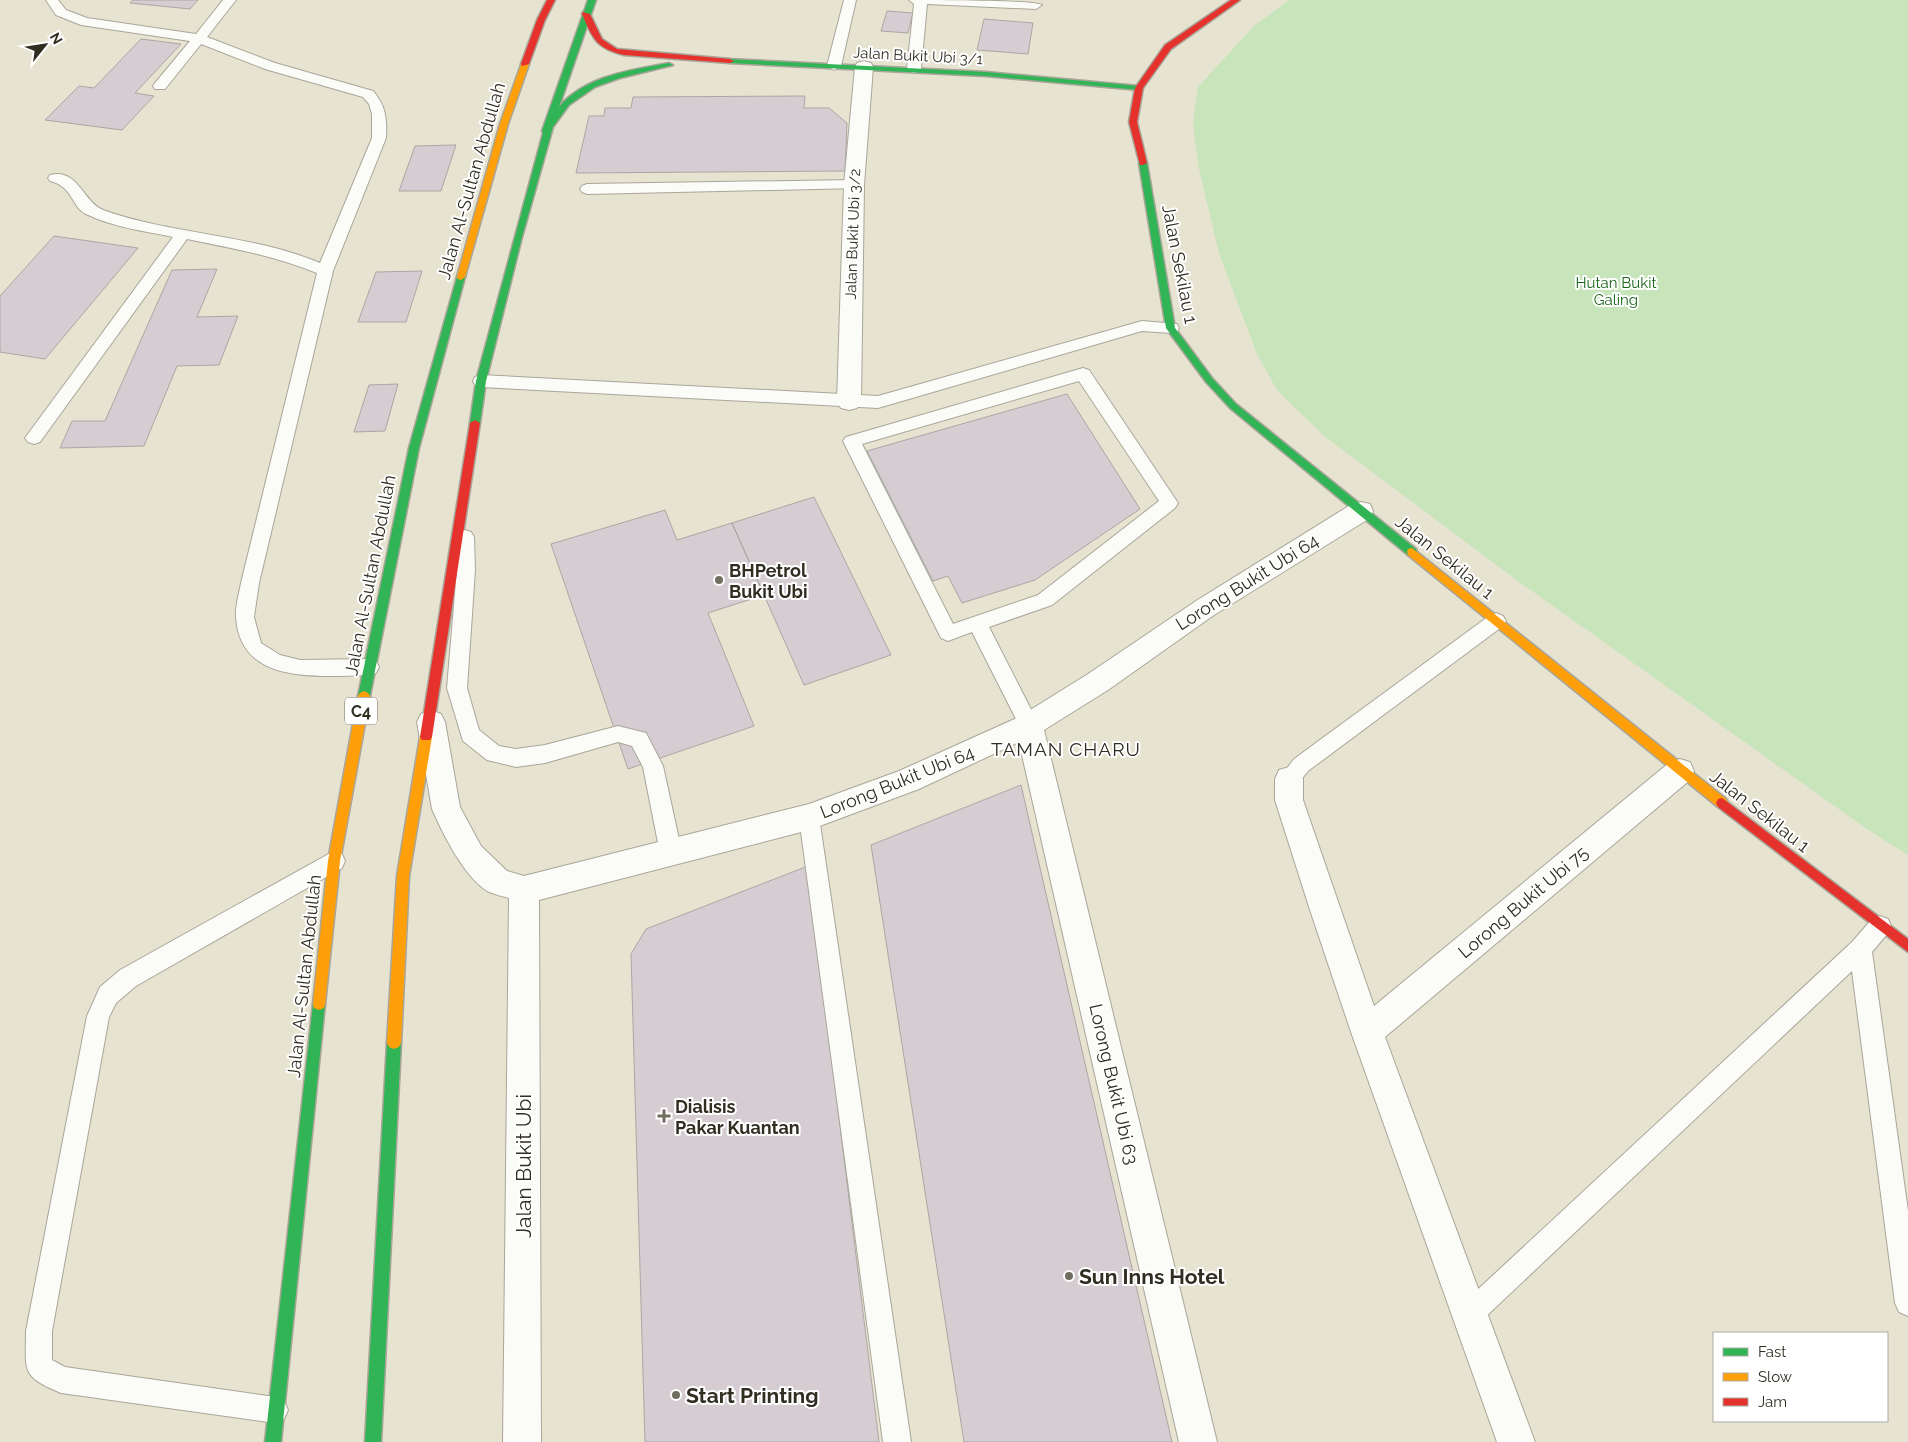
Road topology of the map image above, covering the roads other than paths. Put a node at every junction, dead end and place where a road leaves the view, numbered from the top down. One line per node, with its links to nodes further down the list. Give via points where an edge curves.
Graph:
1 (52, 0): 11 (lane, via 63,14 86,22)
2 (230, 0): 11 (lane)
3 (551, 0): 32 (main road, Jalan Al-Sultan Abdullah / C4, via 504,124 414,448)
4 (592, 0): 10 (main road)
5 (850, 0): 13 (lane)
6 (915, 0): 7 (lane)
7 (921, 0): 9 (lane); 15 (lane)
8 (1236, 0): 17 (main road, via 1168,47)
9 (1036, 5)
10 (586, 14): 12 (main road, via 600,44 609,50); 18 (main road)
11 (197, 38): 16 (lane); 23 (lane, via 270,66 368,94 377,104 379,138)
12 (695, 59): 13 (main road, Jalan Bukit Ubi 3/1); 18 (main road, via 617,77 588,88 570,100)
13 (834, 66): 14 (main road, Jalan Bukit Ubi 3/1)
14 (864, 67): 15 (main road, Jalan Bukit Ubi 3/1); 20 (street, Jalan Bukit Ubi 3/2)
15 (914, 69): 17 (main road, Jalan Bukit Ubi 3/1)
16 (160, 86)
17 (1139, 88): 24 (main road, Jalan Sekilau 1, via 1133,122 1144,165)
18 (546, 131): 25 (main road)
19 (55, 178): 22 (lane, via 72,186 89,210 119,221)
20 (854, 185): 21 (lane); 26 (street, Jalan Bukit Ubi 3/2)
21 (587, 189)
22 (183, 234): 23 (lane, via 256,249); 27 (lane)
23 (325, 271): 32 (lane, via 250,582 246,617 253,647 274,661 300,668)
24 (1171, 328): 26 (lane, via 1142,326 878,402); 29 (main road, Jalan Sekilau 1, via 1209,380 1233,406)
25 (481, 381): 26 (lane); 28 (main road)
26 (849, 402)
27 (34, 438)
28 (464, 490): 33 (main road); 38 (lane, via 466,570 457,688 470,735 494,754 516,758 545,754 618,734 639,739 653,766)
29 (1361, 511): 30 (main road, Jalan Sekilau 1); 34 (street, Lorong Bukit Ubi 64, via 1205,608)
30 (1496, 621): 35 (main road, Jalan Sekilau 1); 36 (lane, via 1302,765)
31 (977, 623): 31 (lane, via 948,632 852,441 1083,374 1169,503 1045,600); 34 (lane)
32 (369, 667): 39 (main road, Jalan Al-Sultan Abdullah / C4)
33 (430, 715): 40 (street, via 446,809 471,855 498,881); 49 (main road, via 403,876)
34 (1029, 725): 37 (street, Lorong Bukit Ubi 64, via 909,780); 52 (street, Lorong Bukit Ubi 63)
35 (1680, 771): 41 (main road, Jalan Sekilau 1); 44 (street, Lorong Bukit Ubi 75)
36 (1289, 779): 44 (street, via 1289,800)
37 (809, 817): 38 (street, Lorong Bukit Ubi 64); 51 (lane)
38 (670, 853): 40 (street, Lorong Bukit Ubi 64)
39 (334, 861): 47 (main road, Jalan Al-Sultan Abdullah / C4); 47 (lane, via 128,978 108,995 98,1016 39,1331 39,1367 62,1380)
40 (524, 890): 50 (street, Jalan Bukit Ubi)
41 (1880, 926): 42 (main road, Jalan Sekilau 1); 43 (lane)
42 (1908, 946)
43 (1860, 949): 45 (lane); 46 (lane)
44 (1367, 1032): 46 (street)
45 (1908, 1303)
46 (1470, 1314): 53 (street)
47 (275, 1410): 48 (main road, Jalan Al-Sultan Abdullah / C4)
48 (272, 1442)
49 (374, 1442)
50 (522, 1442)
51 (897, 1442)
52 (1198, 1442)
53 (1516, 1442)

